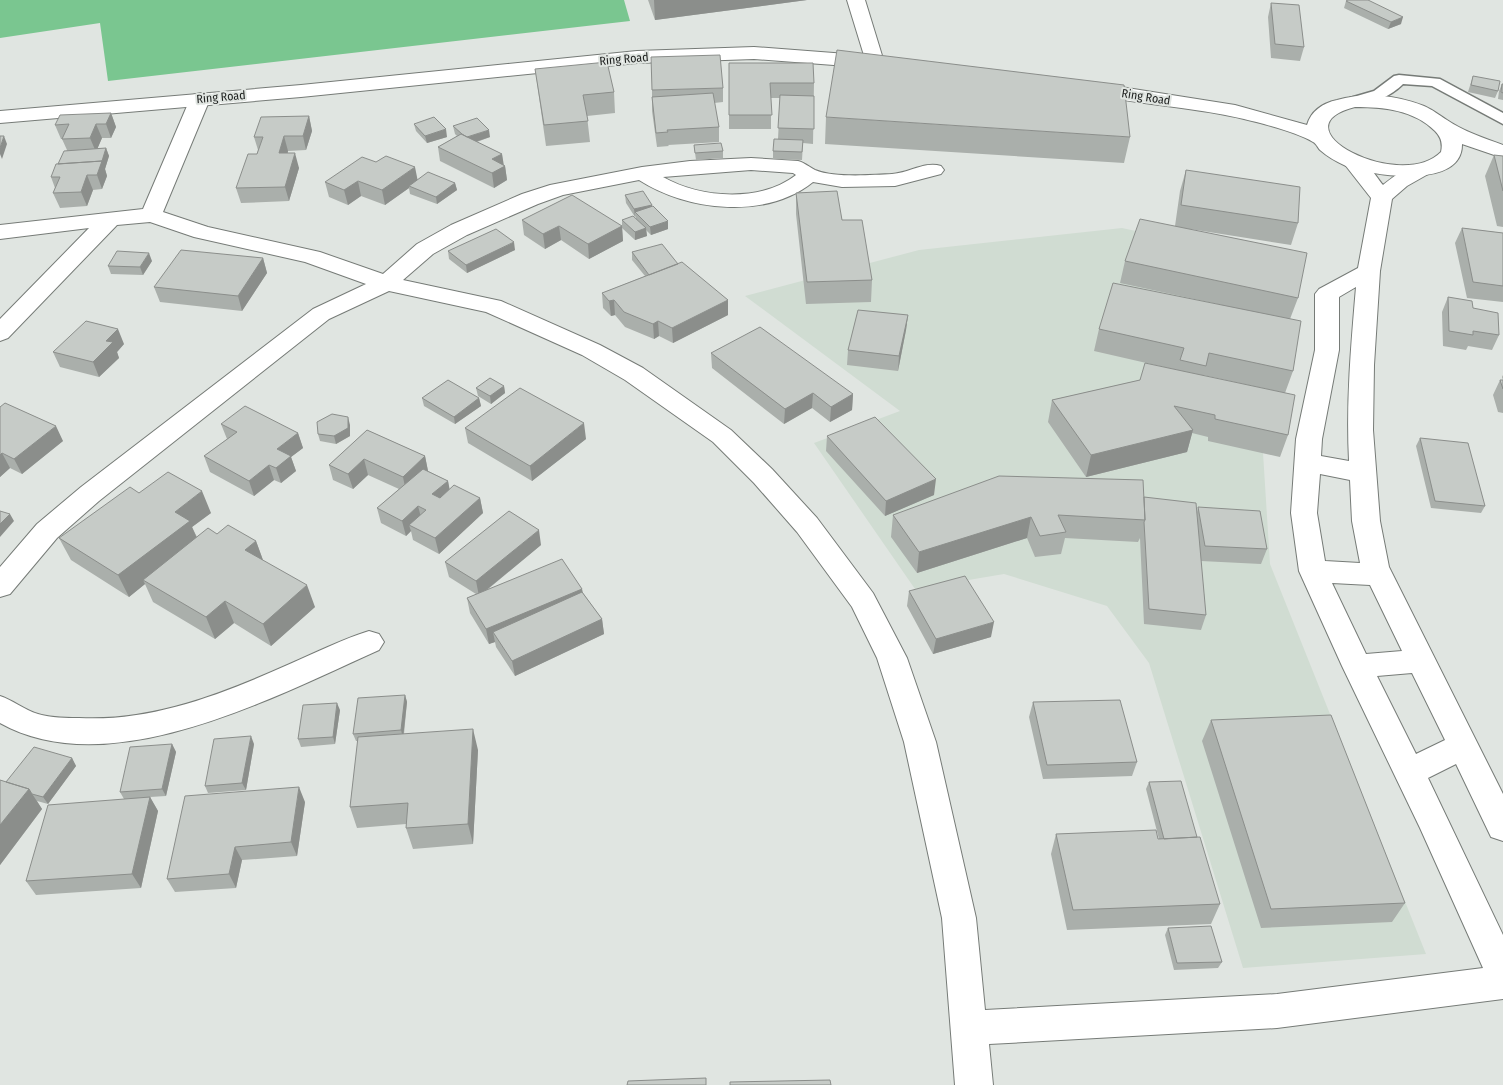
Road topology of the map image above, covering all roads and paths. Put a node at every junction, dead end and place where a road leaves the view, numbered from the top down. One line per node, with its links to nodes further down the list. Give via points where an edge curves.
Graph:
1 (856, 0): 2 (street)
2 (875, 62): 3 (street, Ring Road); 6 (street, Ring Road, via 785,54 700,54 593,61)
3 (894, 65)
4 (1399, 79): 7 (lane, via 1381,94); 10 (lane, via 1405,98); 12 (lane, via 1435,82)
5 (1070, 86): 9 (street, Ring Road)
6 (200, 99): 11 (street, Ring Road); 22 (street)
7 (1355, 101): 8 (street, Ring Road); 10 (street, Ring Road, via 1389,103)
8 (1328, 108): 9 (street, Ring Road); 14 (street, via 1319,116 1316,126)
9 (1247, 112): 14 (street, Ring Road, via 1284,122)
10 (1422, 113): 13 (street, Ring Road)
11 (0, 117)
12 (1503, 119)
13 (1441, 125): 15 (street); 17 (street, via 1453,146 1449,156)
14 (1319, 137): 16 (street, Ring Road, via 1332,150)
15 (1503, 153): 17 (street)
16 (1352, 161): 17 (street, via 1392,170); 21 (street)
17 (1431, 166): 21 (street, via 1400,182)
18 (934, 170): 20 (street, via 895,180 842,181)
19 (642, 173): 20 (street, via 751,164 798,168); 20 (street, via 658,184 687,196 724,200 780,192 792,188); 26 (street, via 585,183 530,199 459,230 425,249)
20 (809, 175)
21 (1382, 197): 25 (street)
22 (151, 215): 23 (street); 26 (street, via 202,232 312,257)
23 (111, 219): 24 (street); 27 (street)
24 (0, 232)
25 (1369, 271): 28 (street, via 1327,294 1327,350 1309,439); 29 (street, via 1360,421)
26 (386, 283): 32 (street, via 321,314 98,488 48,531); 43 (street, via 493,306 591,350 634,374 722,436 807,525 863,601 892,658 902,686 931,786 957,910)
27 (0, 333)
28 (1308, 462): 29 (street); 30 (street, via 1304,513)
29 (1363, 473): 31 (street, via 1366,521)
30 (1313, 570): 31 (street); 35 (street)
31 (1379, 575): 34 (street)
32 (0, 586)
33 (369, 642): 36 (street, via 259,690 190,715 138,728 79,733 34,726)
34 (1421, 660): 35 (street); 37 (street)
35 (1356, 666): 38 (street)
36 (0, 708)
37 (1463, 746): 38 (street); 39 (street)
38 (1408, 772): 40 (street)
39 (1503, 828)
40 (1493, 930): 41 (street)
41 (1503, 973)
42 (1503, 982): 43 (street, via 1277,1011)
43 (969, 1028): 44 (street)
44 (974, 1085)

